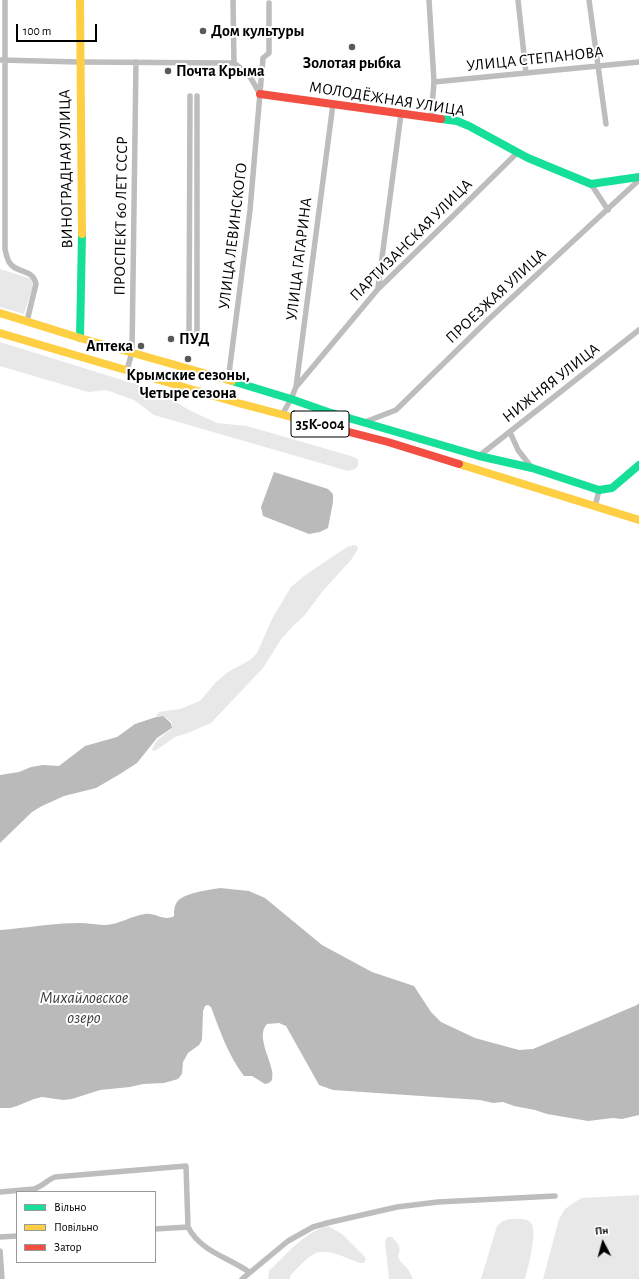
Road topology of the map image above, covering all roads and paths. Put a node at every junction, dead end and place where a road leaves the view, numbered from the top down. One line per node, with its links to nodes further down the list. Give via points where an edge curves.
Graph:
1 (5, 0): 8 (street)
2 (80, 0): 9 (street, ВИНОГРАДНАЯ УЛИЦА)
3 (233, 0): 12 (street)
4 (429, 0): 15 (street)
5 (518, 0): 14 (street)
6 (589, 0): 13 (street)
7 (269, 3): 16 (street, УЛИЦА ЛЕВИНСКОГО, via 269,53 263,58)
8 (3, 60): 9 (street); 34 (street, via 5,249 9,264 35,278 36,284)
9 (79, 62): 10 (street); 37 (street, ВИНОГРАДНАЯ УЛИЦА, via 82,256)
10 (136, 62): 12 (street); 40 (street, ПРОСПЕКТ 60 ЛЕТ СССР)
11 (639, 62): 13 (street, УЛИЦА СТЕПАНОВА)
12 (234, 63): 16 (street, via 249,75)
13 (598, 67): 14 (street, УЛИЦА СТЕПАНОВА); 22 (street)
14 (526, 74): 15 (street, УЛИЦА СТЕПАНОВА)
15 (434, 82): 21 (street)
16 (260, 94): 19 (street, МОЛОДЁЖНАЯ УЛИЦА); 42 (street, УЛИЦА ЛЕВИНСКОГО, via 250,210)
17 (190, 96): 28 (street)
18 (197, 96): 29 (street)
19 (333, 104): 20 (street, МОЛОДЁЖНАЯ УЛИЦА); 43 (street, УЛИЦА ГАГАРИНА)
20 (401, 114): 21 (street, МОЛОДЁЖНАЯ УЛИЦА); 30 (street)
21 (431, 118): 23 (street, МОЛОДЁЖНАЯ УЛИЦА, via 468,126)
22 (606, 124)
23 (518, 152): 26 (street, МОЛОДЁЖНАЯ УЛИЦА); 30 (street, ПАРТИЗАНСКАЯ УЛИЦА)
24 (639, 177): 26 (street)
25 (639, 180): 27 (street, ПРОЕЗЖАЯ УЛИЦА)
26 (591, 184): 27 (street)
27 (608, 210): 46 (street, ПРОЕЗЖАЯ УЛИЦА, via 489,319 396,410)
28 (189, 257): 29 (street); 32 (street)
29 (197, 257): 33 (street)
30 (378, 289): 43 (street, ПАРТИЗАНСКАЯ УЛИЦА)
31 (0, 313): 34 (street)
32 (189, 320): 33 (street); 38 (street)
33 (197, 320): 39 (street)
34 (27, 321): 37 (street)
35 (639, 330): 47 (street, НИЖНЯЯ УЛИЦА)
36 (0, 333): 41 (street, 35К-004)
37 (80, 338): 40 (street)
38 (189, 341)
39 (197, 342)
40 (132, 352): 41 (street, ПРОСПЕКТ 60 ЛЕТ СССР); 42 (street)
41 (127, 370): 45 (street, 35К-004)
42 (228, 381): 44 (street)
43 (296, 387): 44 (street, УЛИЦА ГАГАРИНА)
44 (291, 399): 45 (street, УЛИЦА ГАГАРИНА); 46 (street)
45 (282, 415): 52 (street, 35К-004, via 388,442)
46 (365, 422): 48 (street)
47 (510, 432): 48 (street, НИЖНЯЯ УЛИЦА); 50 (street, via 518,450)
48 (479, 456): 50 (street)
49 (639, 465): 51 (street, via 612,488)
50 (532, 468): 51 (street)
51 (599, 490): 52 (street)
52 (595, 507): 53 (street, 35К-004)
53 (639, 520)
54 (16, 1191): 56 (street)
55 (17, 1191): 58 (street, via 34,1190 55,1177 186,1166)
56 (0, 1192)
57 (555, 1196): 63 (street, via 438,1202 404,1206 327,1222 300,1234)
58 (188, 1227): 59 (street); 63 (street, via 202,1245)
59 (156, 1229)
60 (16, 1236): 61 (street)
61 (0, 1237)
62 (0, 1251): 64 (street)
63 (249, 1272): 65 (street)
64 (2, 1279)
65 (242, 1279)

